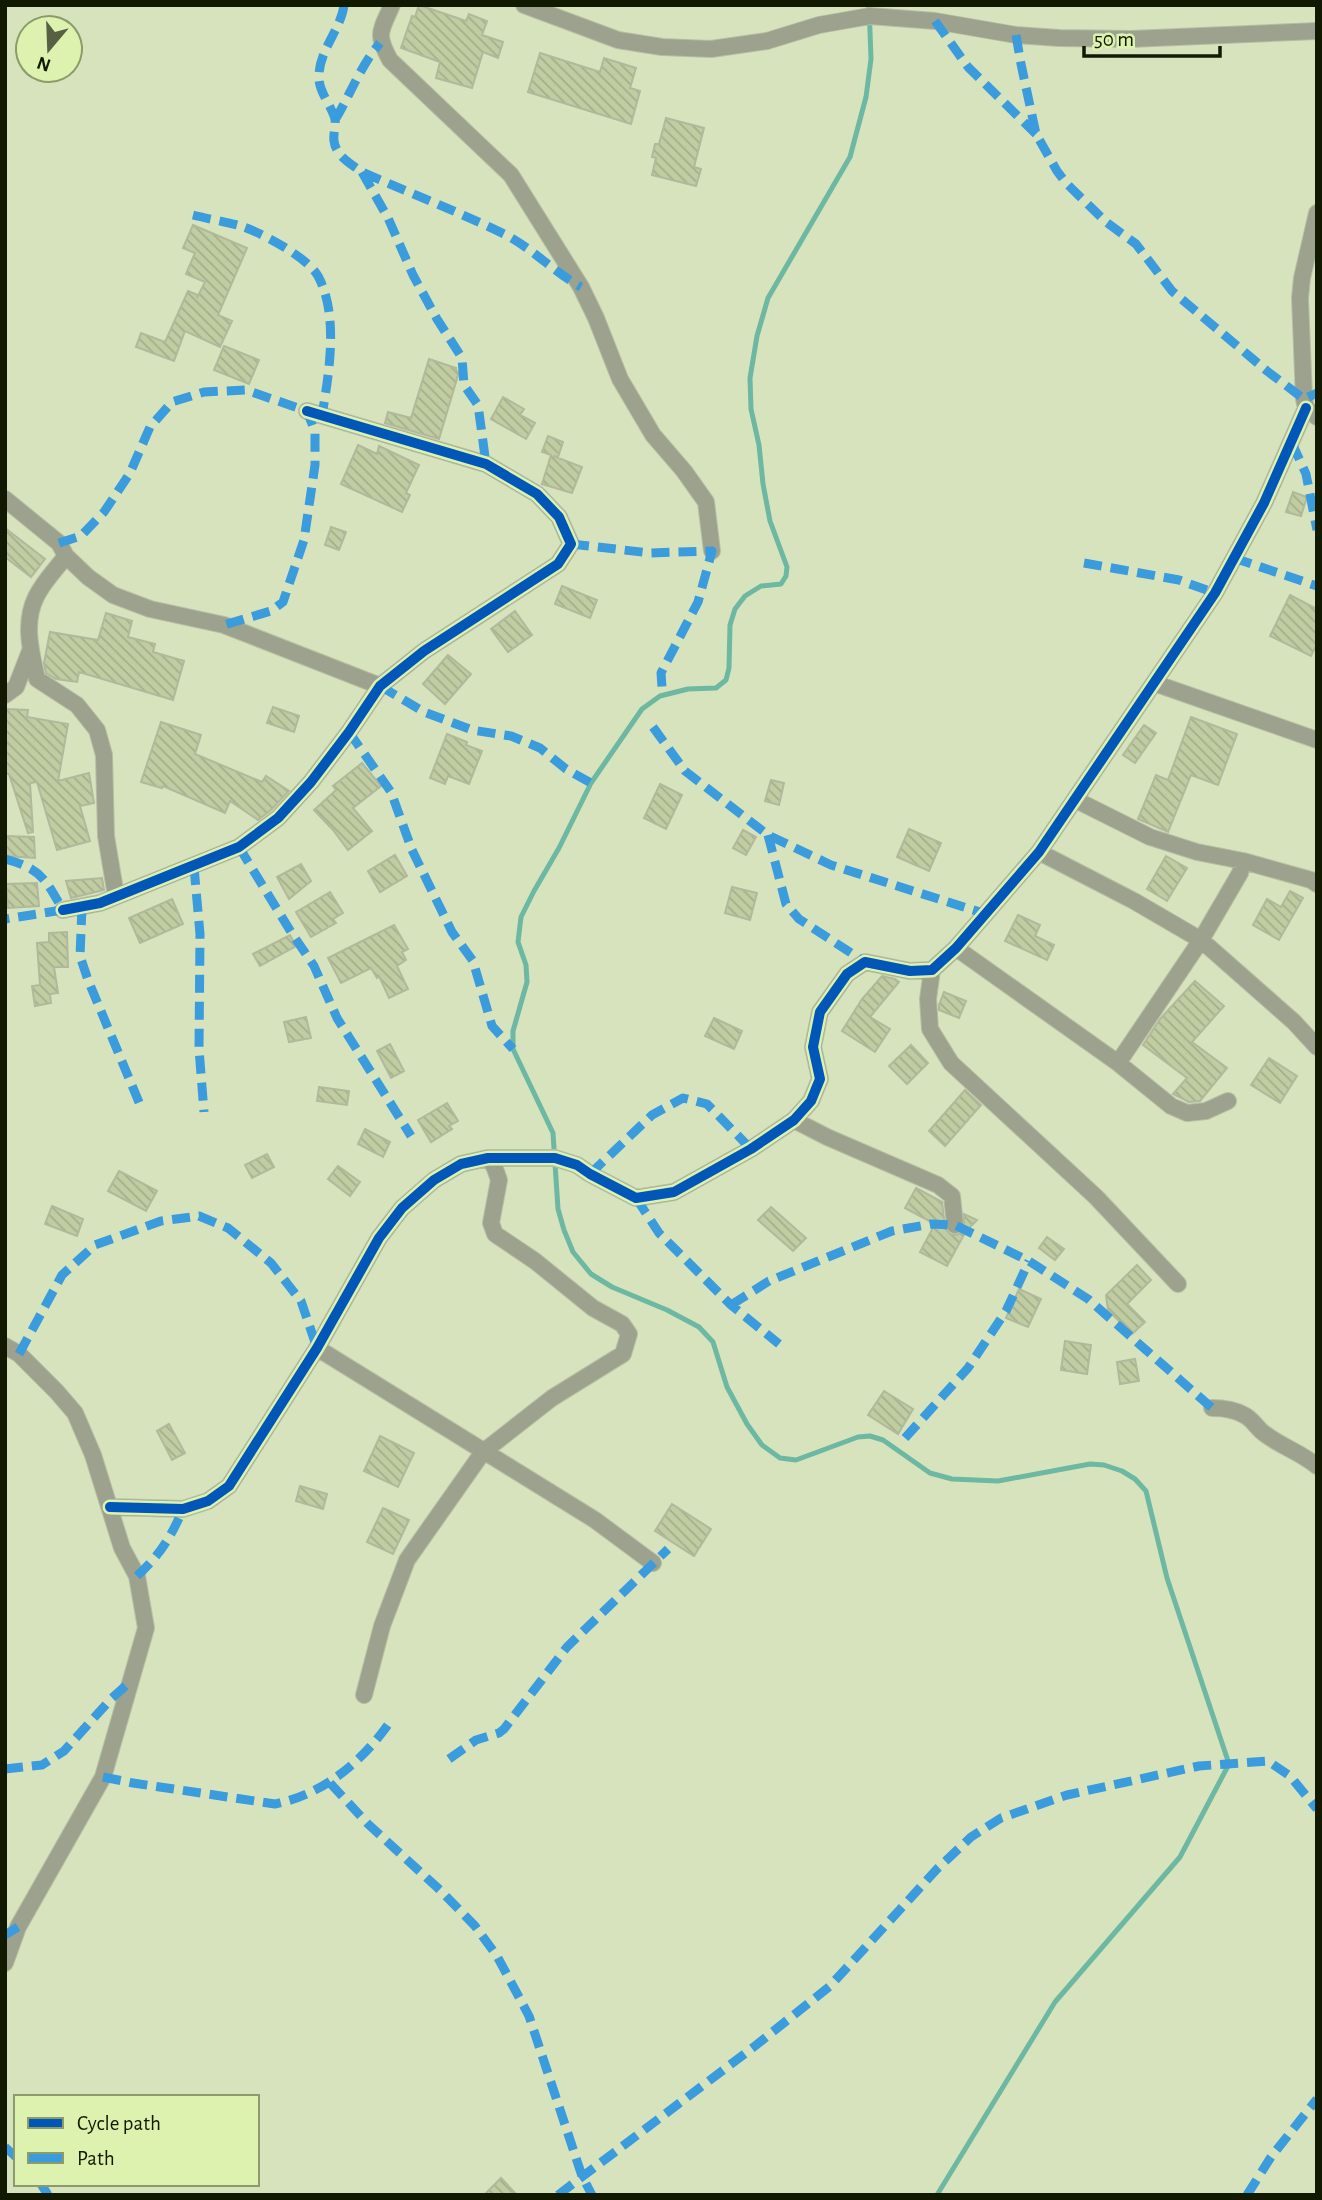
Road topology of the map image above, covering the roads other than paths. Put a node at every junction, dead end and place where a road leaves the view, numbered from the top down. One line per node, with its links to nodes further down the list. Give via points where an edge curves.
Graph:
1 (392, 5): 8 (street, via 380,43 390,60 511,175 581,287 620,379 653,435 706,502)
2 (524, 5): 3 (street, via 618,40 711,49 870,16 1059,37 1131,39)
3 (1317, 31)
4 (1317, 213): 6 (street, via 1300,298 1304,399)
5 (307, 411): 12 (street, via 486,464 537,494 559,517 571,544 558,564 424,651)
6 (1311, 412): 11 (street, via 1215,593)
7 (5, 499): 9 (street, via 59,543)
8 (712, 551)
9 (66, 556): 10 (street, via 37,595 29,616); 12 (street, via 113,595 150,609 224,625)
10 (30, 651): 13 (street, via 16,687); 19 (street, via 37,679 77,705 97,730 104,755 106,836)
11 (1154, 683): 14 (street); 15 (street)
12 (380, 686): 19 (street, via 311,782 278,818 239,847)
13 (5, 695)
14 (1317, 740)
15 (1076, 800): 16 (street); 17 (street, via 1150,836)
16 (1039, 852): 21 (street); 22 (street)
17 (1243, 861): 18 (street); 21 (street)
18 (1317, 884)
19 (116, 896): 20 (street)
20 (63, 910)
21 (1201, 940): 24 (street); 25 (street)
22 (956, 948): 23 (street); 25 (street)
23 (932, 970): 27 (street, via 910,971 864,962 847,974 820,1012 813,1047 820,1079 811,1101); 30 (street, via 930,1029 951,1063 1096,1197)
24 (1317, 1047)
25 (1118, 1063): 26 (street, via 1171,1106 1187,1113 1206,1111)
26 (1227, 1101)
27 (794, 1120): 28 (street, via 674,1192 636,1198 555,1158); 29 (street, via 938,1185 952,1196)
28 (488, 1157): 32 (street, via 452,1169 402,1208 379,1238); 34 (street, via 499,1180 491,1223 495,1234 593,1308 622,1324 629,1334 623,1354 552,1398)
29 (955, 1225)
30 (1178, 1284)
31 (5, 1346): 36 (street, via 19,1354 75,1413)
32 (317, 1348): 34 (street); 36 (street, via 229,1486 208,1501 183,1509)
33 (1212, 1408): 35 (street, via 1244,1414 1261,1432)
34 (483, 1452): 37 (street, via 595,1520); 38 (street, via 407,1560 382,1626)
35 (1317, 1466)
36 (110, 1507): 39 (street, via 122,1548 137,1576 146,1628 103,1777 18,1927)
37 (653, 1563)
38 (364, 1695)
39 (5, 1962)

